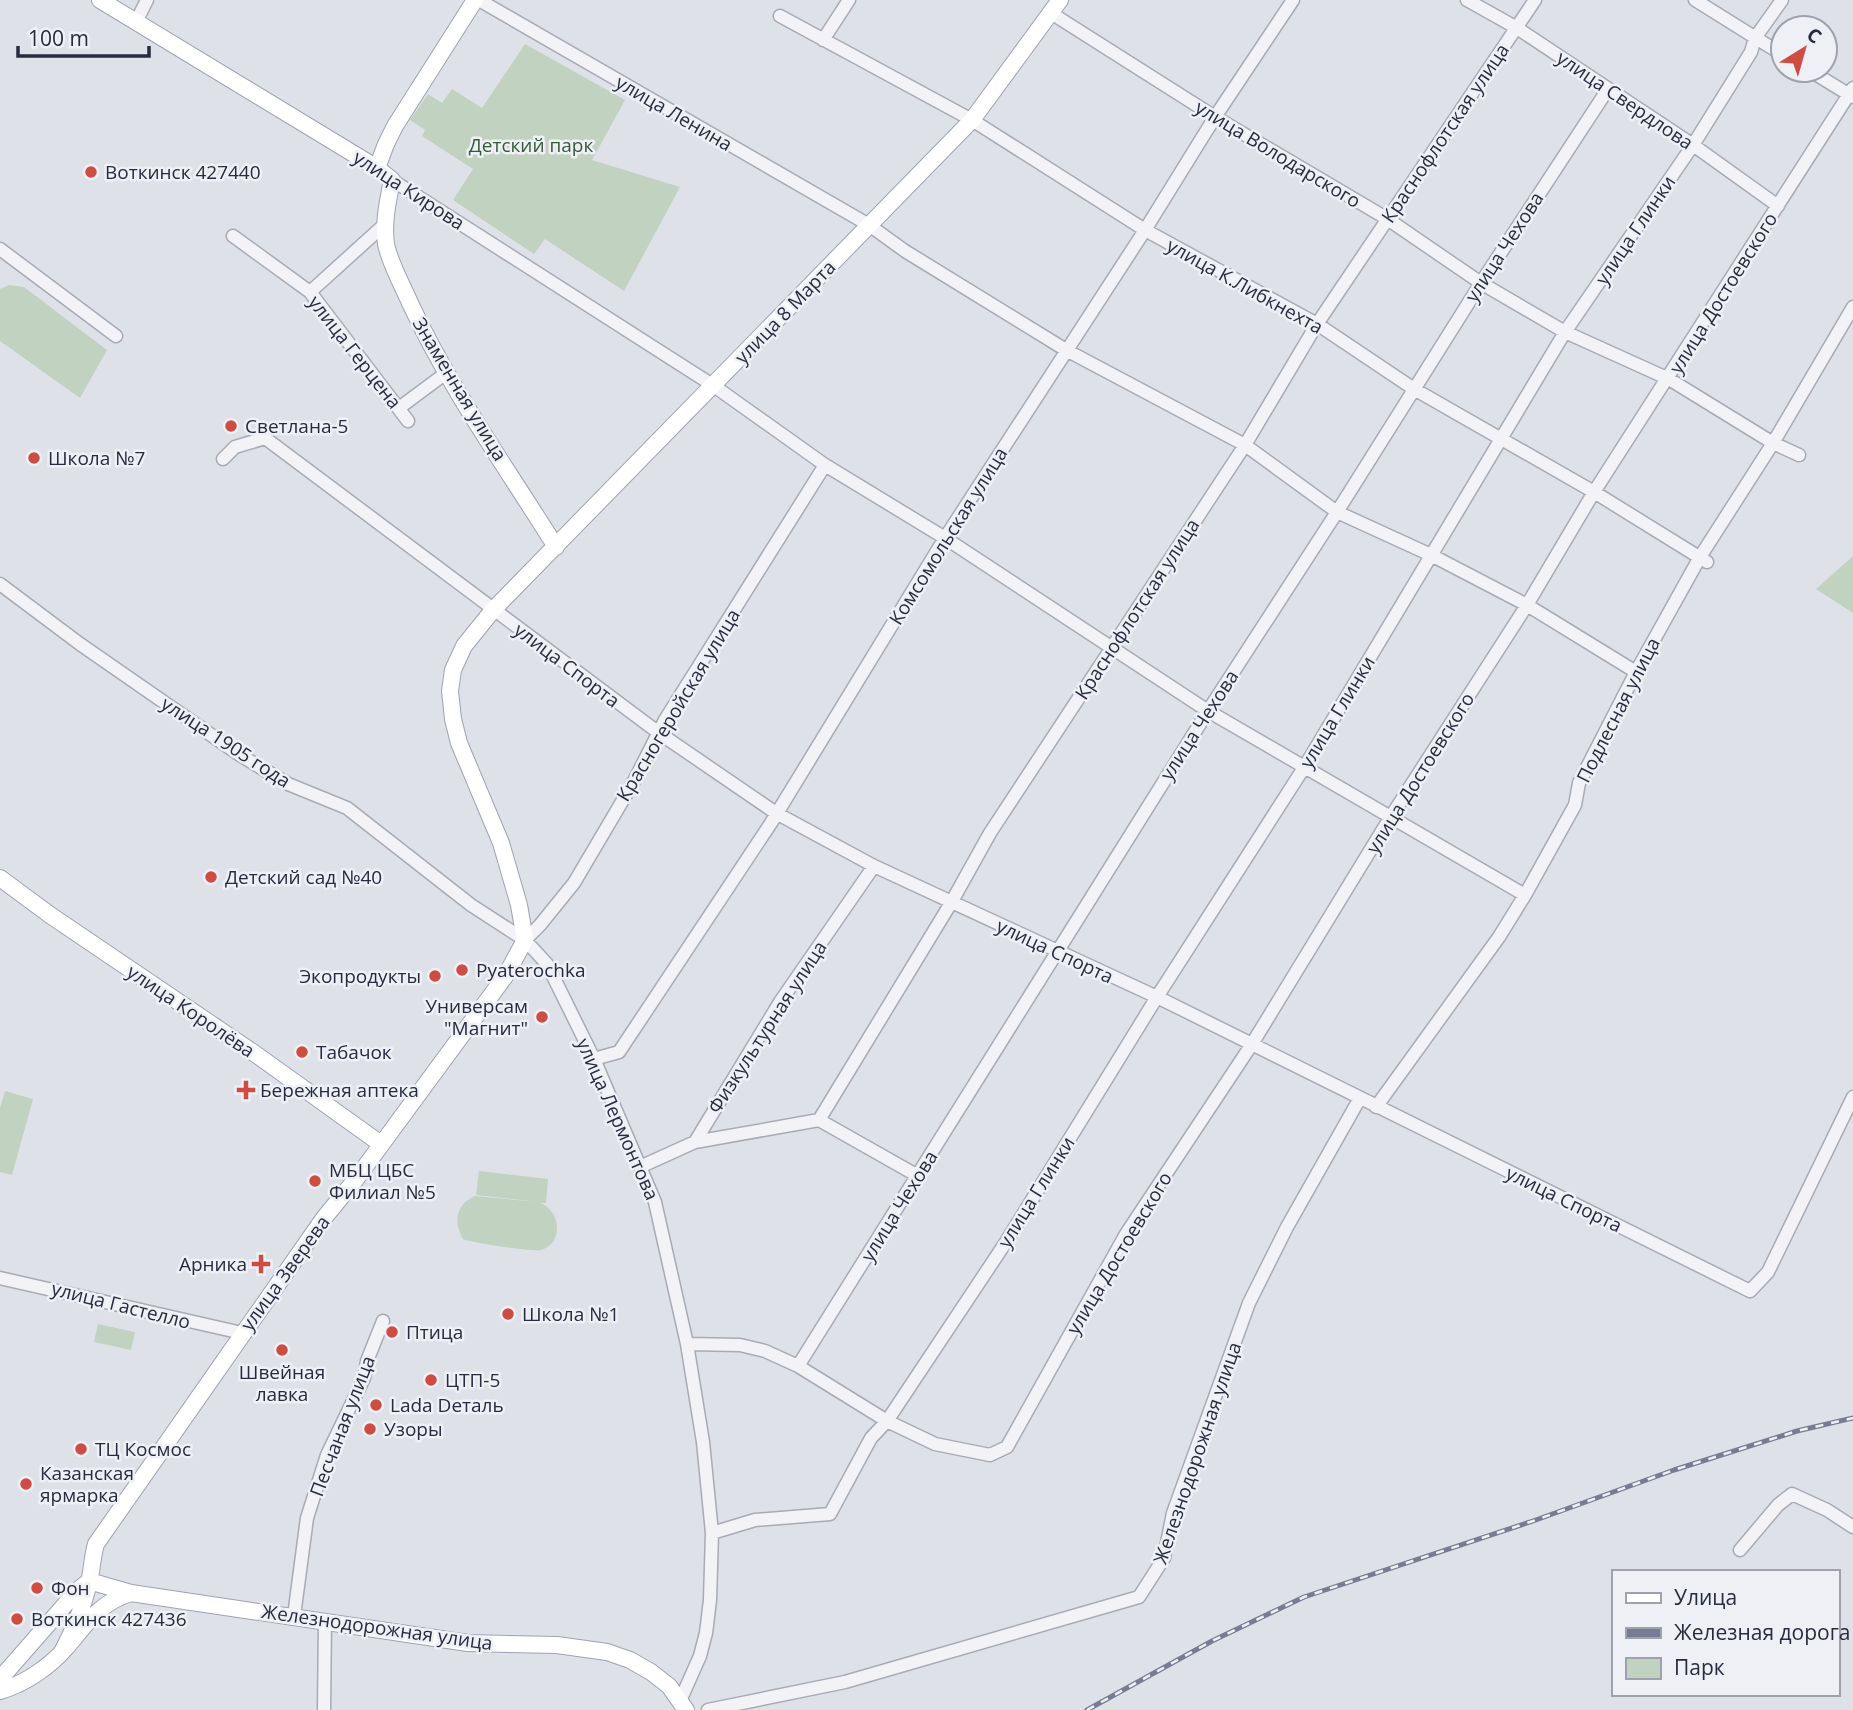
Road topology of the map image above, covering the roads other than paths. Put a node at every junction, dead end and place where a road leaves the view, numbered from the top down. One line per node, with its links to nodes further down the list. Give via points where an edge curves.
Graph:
1 (100, 0): 12 (main road, улица Кирова)
2 (147, 0): 12 (street)
3 (477, 0): 23 (main road, via 395,126); 28 (street, улица Ленина)
4 (849, 0): 15 (street)
5 (1293, 0): 20 (street, Комсомольская улица)
6 (1467, 0): 13 (street, улица Свердлова)
7 (1535, 0): 13 (street, Краснофлотская улица)
8 (1695, 0): 14 (street)
9 (1782, 0): 14 (street, улица Глинки)
10 (1056, 7): 20 (street, улица Володарского); 21 (main road, улица 8 Марта)
11 (780, 16): 15 (street, улица К.Либкнехта)
12 (136, 22): 23 (main road, улица Кирова)
13 (1517, 28): 18 (street, улица Свердлова); 26 (street, Краснофлотская улица)
14 (1755, 38): 16 (street); 22 (street, улица Глинки, via 1751,52)
15 (823, 40): 21 (street, улица К.Либкнехта)
16 (1769, 46)
17 (1835, 84): 19 (street)
18 (1608, 89): 22 (street, улица Свердлова); 32 (street, улица Чехова)
19 (1852, 93): 25 (street, улица Достоевского)
20 (1215, 117): 26 (street, улица Володарского); 29 (street, Комсомольская улица)
21 (972, 120): 28 (main road, улица 8 Марта); 29 (street, улица К.Либкнехта)
22 (1693, 145): 25 (street, улица Свердлова); 36 (street, улица Глинки)
23 (377, 168): 24 (main road, улица Кирова)
24 (392, 180): 27 (main road, Знаменная улица); 41 (street, улица Кирова)
25 (1778, 206): 40 (street, улица Достоевского)
26 (1386, 218): 32 (street, улица Володарского); 35 (street, Краснофлотская улица)
27 (384, 225): 33 (street); 39 (main road, Знаменная улица, via 395,270)
28 (869, 225): 38 (street, улица Ленина); 41 (main road, улица 8 Марта)
29 (1145, 230): 35 (street, улица К.Либкнехта); 38 (street, Комсомольская улица)
30 (233, 236): 33 (street, улица Герцена)
31 (0, 249): 37 (street)
32 (1480, 283): 36 (street, улица Володарского); 42 (street, улица Чехова)
33 (310, 292): 43 (street, улица Герцена)
34 (1853, 307): 46 (street, Подлесная улица)
35 (1317, 324): 42 (street, улица К.Либкнехта); 47 (street, Краснофлотская улица)
36 (1564, 332): 40 (street, улица Володарского); 45 (street, улица Глинки)
37 (117, 336)
38 (1066, 350): 47 (street, улица Ленина); 53 (street, Комсомольская улица)
39 (446, 373): 43 (street); 54 (main road, Знаменная улица)
40 (1669, 379): 46 (street, улица Володарского); 51 (street, улица Достоевского)
41 (714, 386): 50 (street, улица Кирова); 54 (main road, улица 8 Марта)
42 (1414, 389): 45 (street, улица К.Либкнехта); 52 (street, улица Чехова)
43 (399, 408): 44 (street, улица Герцена)
44 (408, 421)
45 (1503, 439): 51 (street, улица К.Либкнехта); 55 (street, улица Глинки)
46 (1773, 443): 48 (street, улица Володарского); 56 (street, Подлесная улица)
47 (1245, 445): 52 (street, улица Ленина); 60 (street, Краснофлотская улица)
48 (1799, 455)
49 (223, 459): 59 (street, улица Спорта, via 235,447 265,438)
50 (825, 465): 53 (street, улица Кирова); 63 (street, Красногеройская улица)
51 (1594, 492): 56 (street, улица К.Либкнехта); 58 (street, улица Достоевского)
52 (1337, 512): 55 (street, улица Ленина); 62 (street, улица Чехова)
53 (945, 538): 60 (street, улица Кирова); 65 (street, Комсомольская улица)
54 (556, 547): 59 (main road, улица 8 Марта)
55 (1431, 555): 58 (street, улица Ленина); 64 (street, улица Глинки)
56 (1703, 559): 61 (street, Подлесная улица)
57 (0, 584): 71 (street, улица 1905 года, via 240,755 288,784 347,808 471,905)
58 (1527, 605): 61 (street, улица Ленина); 66 (street, улица Достоевского)
59 (493, 610): 63 (street, улица Спорта); 71 (main road, via 457,659 450,691 459,743 509,867)
60 (1111, 646): 62 (street, улица Кирова); 70 (street, Краснофлотская улица, via 990,833)
61 (1636, 672): 69 (street, Подлесная улица, via 1579,783 1575,805)
62 (1208, 711): 64 (street, улица Кирова); 72 (street, улица Чехова)
63 (659, 733): 65 (street, улица Спорта); 71 (street, Красногеройская улица, via 574,883)
64 (1306, 766): 66 (street, улица Кирова); 73 (street, улица Глинки)
65 (776, 813): 67 (street, улица Спорта); 75 (street, Комсомольская улица, via 619,1052)
66 (1390, 818): 69 (street, улица Кирова); 74 (street, улица Достоевского)
67 (874, 866): 70 (street, улица Спорта); 80 (street, Физкультурная улица, via 780,1002)
68 (0, 878): 81 (main road, улица Королёва)
69 (1525, 895): 78 (street, Подлесная улица)
70 (951, 903): 72 (street, улица Спорта); 79 (street, Краснофлотская улица)
71 (524, 940): 75 (street, улица Лермонтова, via 547,964); 81 (main road, улица Зверева, via 506,975)
72 (1056, 952): 73 (street, улица Спорта); 83 (street, улица Чехова)
73 (1157, 997): 74 (street, улица Спорта); 89 (street, улица Глинки, via 1006,1242)
74 (1252, 1044): 77 (street, улица Спорта); 89 (street, улица Достоевского, via 1126,1234 1007,1447 990,1455 935,1444)
75 (594, 1059): 82 (street, улица Лермонтова)
76 (1853, 1097): 78 (street, улица Спорта, via 1768,1272 1750,1291)
77 (1360, 1098): 78 (street, улица Спорта); 102 (street, Железнодорожная улица, via 1250,1303 1173,1513 1164,1558 1139,1597 845,1682)
78 (1376, 1107)
79 (819, 1120): 80 (street); 83 (street)
80 (695, 1142): 82 (street)
81 (381, 1144): 86 (main road, улица Зверева)
82 (642, 1166): 87 (street, улица Лермонтова, via 661,1224)
83 (918, 1176): 88 (street, улица Чехова)
84 (0, 1278): 86 (street, улица Гастелло)
85 (383, 1321): 95 (street, Песчаная улица, via 364,1378 327,1455 307,1518)
86 (242, 1333): 93 (main road, улица Зверева, via 96,1544)
87 (687, 1345): 88 (street, via 740,1345); 91 (street, улица Лермонтова)
88 (798, 1366): 89 (street)
89 (887, 1421): 91 (street, улица Глинки, via 871,1438 830,1514 755,1520)
90 (1853, 1527): 92 (street, via 1792,1494)
91 (712, 1533): 100 (street, улица Лермонтова, via 706,1633)
92 (1741, 1550)
93 (89, 1581): 94 (main road, Железнодорожная улица); 97 (main road, улица Зверева); 98 (main road)
94 (131, 1593): 95 (main road, Железнодорожная улица); 97 (main road, via 98,1610)
95 (293, 1616): 96 (main road, Железнодорожная улица)
96 (325, 1621): 100 (main road, Железнодорожная улица, via 468,1643 557,1644 607,1652 651,1672 669,1686); 101 (street)
97 (62, 1652): 99 (main road, via 24,1682)
98 (0, 1679)
99 (0, 1691)
100 (683, 1706)
101 (324, 1710)
102 (708, 1710)

